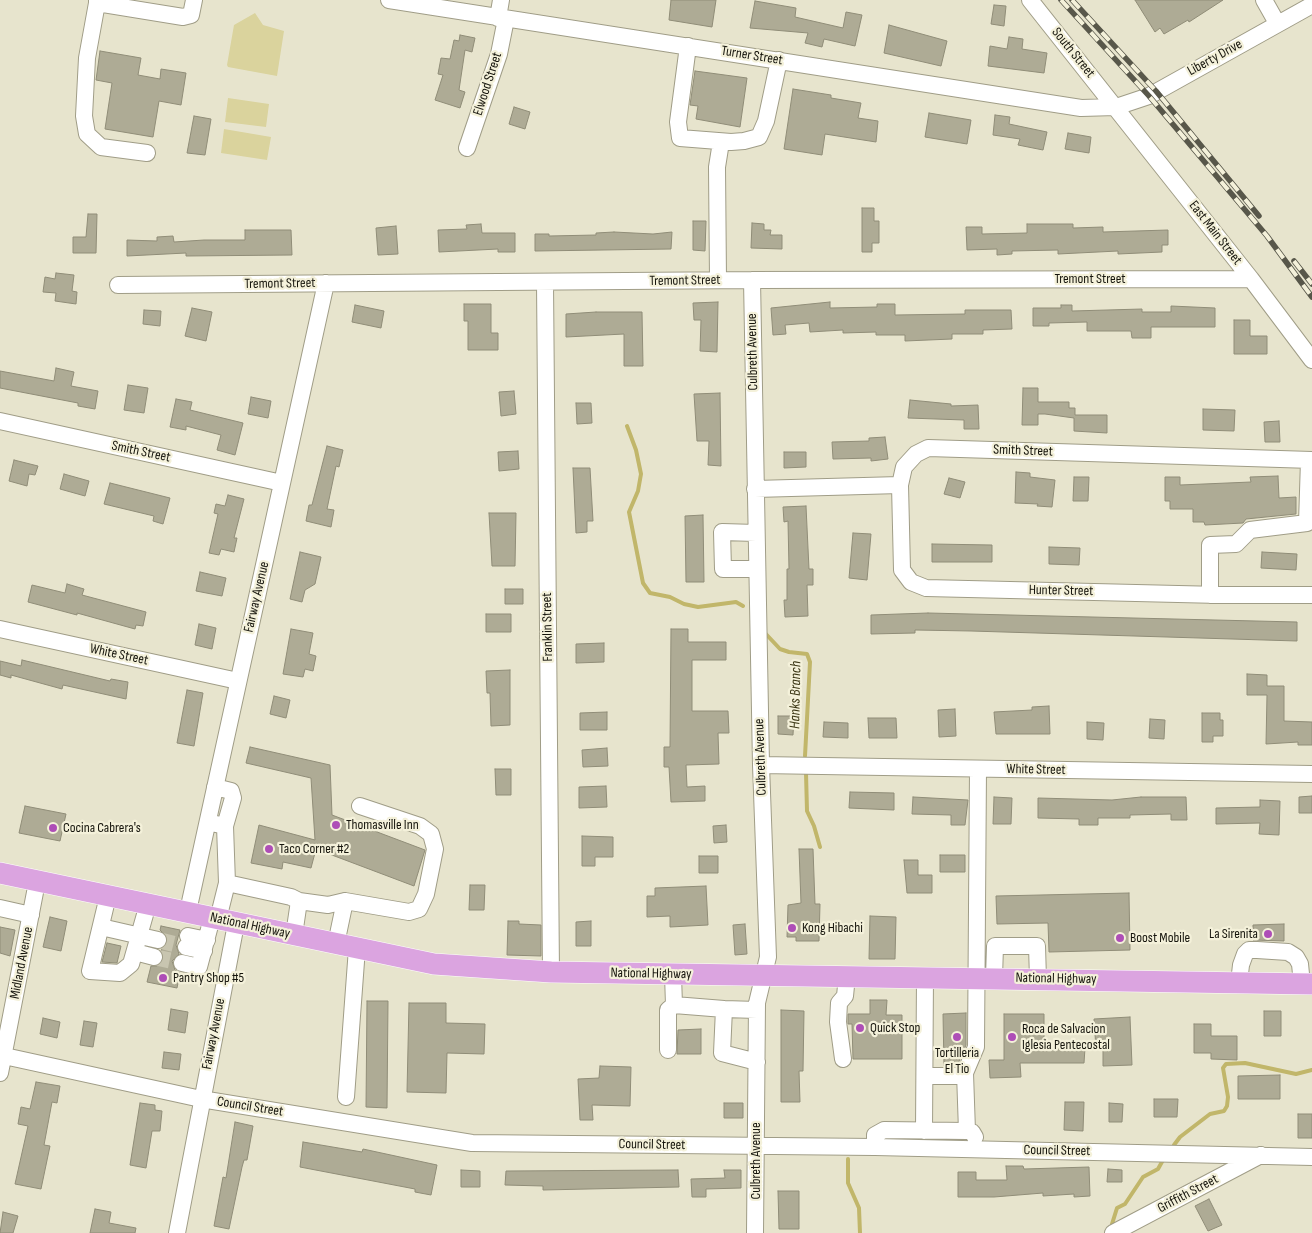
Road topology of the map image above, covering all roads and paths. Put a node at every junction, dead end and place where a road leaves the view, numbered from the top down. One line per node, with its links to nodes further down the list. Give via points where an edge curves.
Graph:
1 (194, 0): 6 (street, via 191,15 183,17)
2 (389, 0): 8 (street, Turner Street)
3 (501, 0): 8 (street, Elwood Street)
4 (1030, 0): 12 (street, South Street)
5 (1264, 0): 9 (street)
6 (97, 1): 15 (street, via 87,58 84,116 87,134 101,146)
7 (1312, 4): 9 (street, Liberty Drive)
8 (502, 18): 10 (street, Turner Street); 14 (street, Elwood Street, via 499,54)
9 (1277, 23): 12 (street, Liberty Drive, via 1149,96)
10 (688, 46): 11 (street, Turner Street); 13 (street, via 678,122 680,138)
11 (779, 60): 12 (street, Turner Street, via 1081,108); 13 (street, via 766,121 759,137)
12 (1116, 107): 16 (street, East Main Street)
13 (721, 142): 17 (street, via 717,167)
14 (467, 148)
15 (147, 153)
16 (1251, 279): 18 (street, Tremont Street); 22 (street, East Main Street)
17 (718, 280): 18 (street, Tremont Street); 19 (street, Tremont Street)
18 (752, 280): 27 (street, Culbreth Avenue)
19 (545, 282): 20 (street, Tremont Street); 61 (street, Franklin Street)
20 (326, 283): 21 (street, Tremont Street); 25 (street, Fairway Avenue)
21 (118, 285)
22 (1312, 360)
23 (0, 421): 25 (street, Smith Street)
24 (1311, 460): 26 (street, Smith Street, via 928,448 916,454 904,467); 30 (street, via 1307,523 1250,530 1236,544 1210,546)
25 (282, 483): 33 (street, Fairway Avenue)
26 (900, 485): 27 (street); 30 (street, Hunter Street, via 902,570 911,582 926,588)
27 (755, 489): 28 (street, Culbreth Avenue)
28 (756, 533): 29 (street, Culbreth Avenue); 29 (street, via 722,532 723,569)
29 (757, 569): 34 (street, Culbreth Avenue)
30 (1210, 595): 31 (street, Hunter Street)
31 (1312, 595)
32 (0, 629): 33 (street, White Street)
33 (238, 681): 37 (street, Fairway Avenue)
34 (760, 765): 35 (street, White Street); 63 (street, Culbreth Avenue, via 768,957)
35 (978, 769): 36 (street, White Street); 66 (street)
36 (1312, 774)
37 (215, 787): 39 (street, Fairway Avenue); 40 (street, via 231,791)
38 (360, 806): 46 (street, via 420,826 431,834 435,848 426,894 418,909 409,912)
39 (207, 822): 40 (street); 49 (street, Fairway Avenue)
40 (226, 826): 43 (street)
41 (0, 873): 42 (main road, National Highway)
42 (37, 882): 44 (main road, National Highway); 50 (street, Midland Avenue)
43 (227, 883): 45 (street); 51 (street)
44 (108, 896): 47 (main road, National Highway); 52 (street)
45 (299, 900): 46 (street, via 328,905); 55 (street)
46 (345, 901): 56 (street)
47 (148, 904): 49 (main road, National Highway); 53 (street)
48 (0, 908): 50 (street)
49 (188, 911): 51 (main road, National Highway)
50 (31, 915): 74 (street, Midland Avenue)
51 (222, 920): 55 (main road, National Highway); 57 (street); 81 (street, Fairway Avenue)
52 (101, 927): 53 (street); 59 (street, via 90,971 120,973 131,964)
53 (141, 930): 54 (street); 59 (street)
54 (159, 935)
55 (294, 935): 56 (main road, National Highway)
56 (336, 944): 58 (main road, National Highway)
57 (205, 946): 57 (street, via 200,967 185,948)
58 (357, 948): 61 (main road, National Highway, via 434,964); 80 (street)
59 (134, 952): 60 (street)
60 (154, 957)
61 (551, 972): 62 (main road, National Highway)
62 (673, 974): 63 (main road, National Highway); 70 (street)
63 (763, 976): 64 (main road, National Highway); 72 (street, Culbreth Avenue)
64 (847, 976): 65 (main road, National Highway); 75 (street, via 845,996 838,1003)
65 (925, 976): 66 (main road, National Highway); 78 (street)
66 (985, 978): 67 (main road, National Highway); 67 (street, via 995,946 1037,946); 79 (street, via 976,1047)
67 (1038, 979): 68 (main road, National Highway)
68 (1239, 983): 69 (main road, National Highway); 69 (street, via 1245,954 1249,950 1257,950 1288,952 1296,957)
69 (1307, 984)
70 (674, 1005): 71 (street); 73 (street, via 668,1010)
71 (724, 1010): 72 (street); 76 (street, via 722,1053)
72 (757, 1010): 76 (street, Culbreth Avenue)
73 (668, 1050)
74 (2, 1055): 77 (street, Midland Avenue); 81 (street, Council Street)
75 (842, 1059)
76 (757, 1062): 84 (street, Culbreth Avenue)
77 (0, 1073)
78 (925, 1076): 79 (street); 82 (street)
79 (965, 1076): 83 (street)
80 (346, 1097)
81 (201, 1099): 84 (street, Council Street, via 472,1143); 89 (street, Fairway Avenue)
82 (924, 1131): 83 (street); 85 (street, via 879,1132 875,1135)
83 (967, 1131): 86 (street, via 975,1136)
84 (756, 1146): 85 (street, Council Street); 90 (street, Culbreth Avenue)
85 (875, 1147): 86 (street, Council Street)
86 (975, 1149): 87 (street, Council Street)
87 (1262, 1155): 88 (street, Council Street); 91 (street, Griffith Street)
88 (1312, 1157)
89 (177, 1233)
90 (756, 1233)
91 (1113, 1233)

